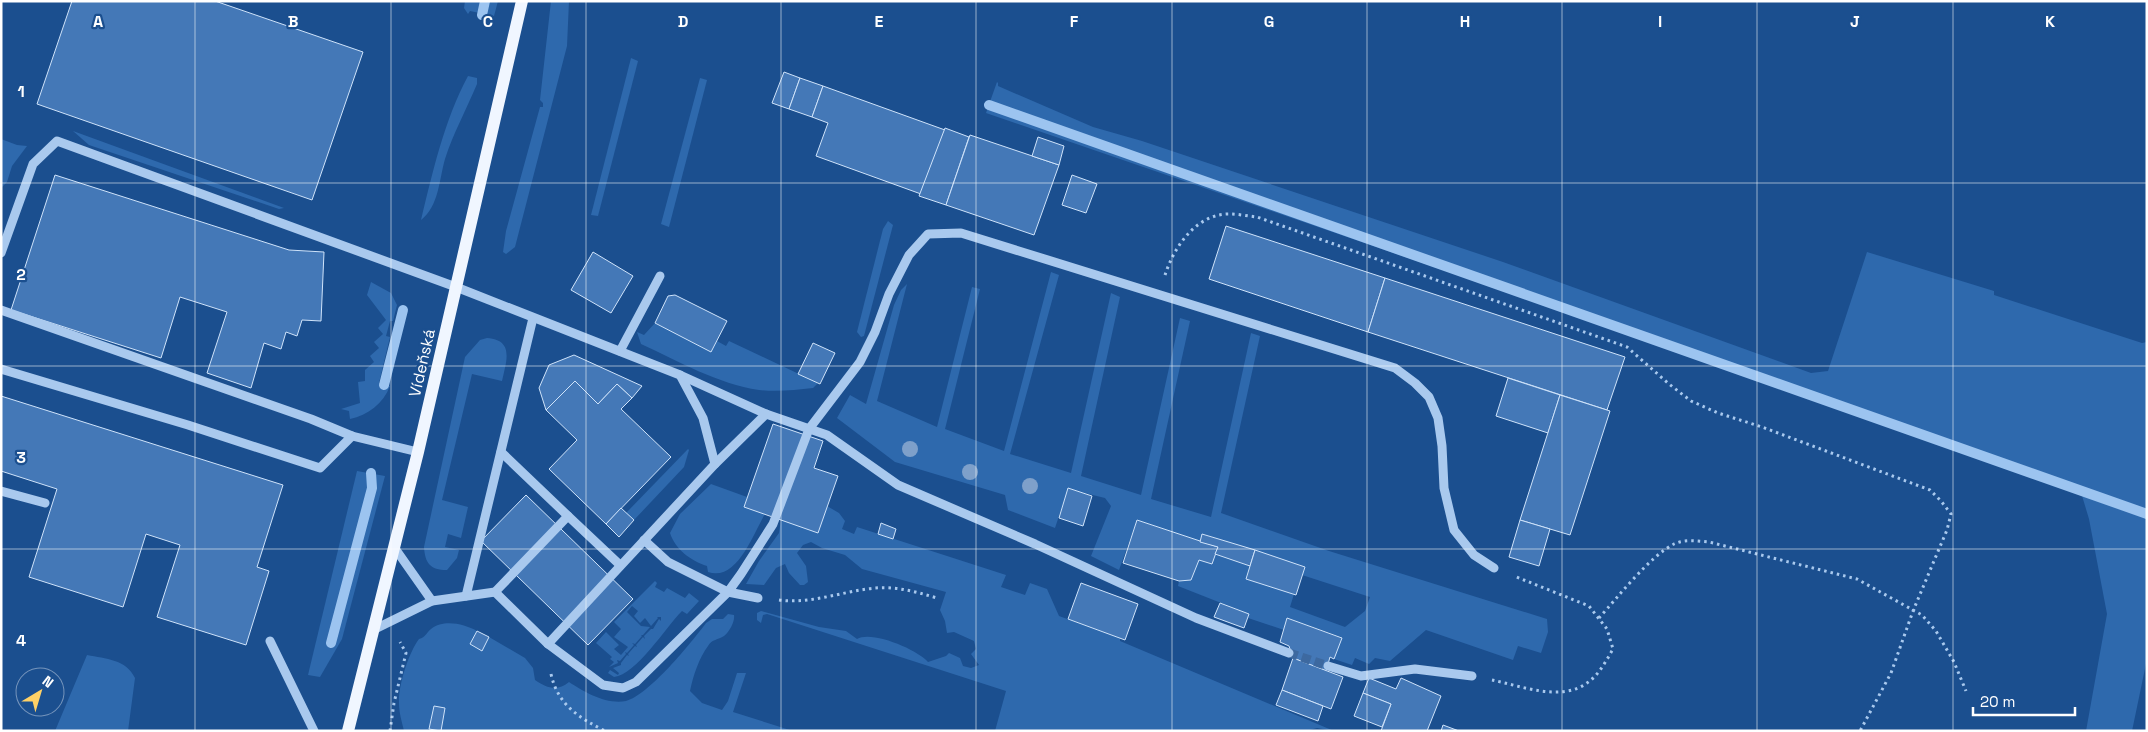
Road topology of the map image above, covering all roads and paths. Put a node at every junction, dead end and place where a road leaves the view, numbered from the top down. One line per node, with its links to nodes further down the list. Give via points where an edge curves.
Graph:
1 (522, 1): 4 (main road, Vídeňská)
2 (1, 253): 4 (lane, via 33,164 57,140)
3 (660, 276): 8 (lane)
4 (456, 287): 7 (lane); 14 (main road, Vídeňská)
5 (1159, 295): 12 (lane, via 961,233 928,234 909,255 860,362); 23 (lane, via 1395,368 1415,383 1430,397 1438,418 1444,488 1454,530 1474,555); 30 (path, via 1170,261 1192,230 1207,219 1228,214 1257,217 1627,347 1691,401 1930,490 1950,514 1935,562)
6 (1, 310): 13 (lane)
7 (533, 318): 8 (lane); 15 (lane)
8 (620, 351): 10 (lane)
9 (1, 369): 13 (lane, via 320,468)
10 (680, 375): 11 (lane); 16 (lane, via 703,418)
11 (766, 414): 12 (lane); 16 (lane)
12 (809, 429): 25 (lane, via 773,524); 37 (lane, via 827,435 898,485 1196,618)
13 (352, 436): 14 (lane)
14 (418, 452): 21 (main road, Vídeňská)
15 (501, 452): 19 (lane); 26 (lane)
16 (715, 464): 20 (lane)
17 (1, 491): 18 (lane)
18 (45, 504)
19 (568, 516): 22 (lane); 24 (lane)
20 (644, 540): 22 (lane); 25 (lane, via 668,562)
21 (394, 547): 29 (lane); 33 (main road, Vídeňská)
22 (620, 565): 35 (lane)
23 (1494, 568): 31 (path, via 1589,606)
24 (496, 592): 26 (lane); 35 (lane)
25 (728, 592): 27 (lane); 36 (lane, via 636,682 623,688 603,685)
26 (466, 596): 29 (lane)
27 (758, 598): 28 (path, via 795,602 868,588 903,588)
28 (936, 598)
29 (432, 601): 32 (lane)
30 (1913, 611): 31 (path, via 1857,579 1709,542 1689,540 1674,544 1659,556 1631,581); 40 (path, via 1922,615 1936,631); 45 (path, via 1891,673)
31 (1599, 618): 39 (path, via 1608,629 1613,649 1587,683 1566,692 1538,690)
32 (390, 622): 33 (lane); 43 (path, via 406,653)
33 (373, 630): 42 (main road, Vídeňská)
34 (270, 641): 41 (lane)
35 (548, 644): 36 (lane)
36 (556, 650): 44 (path, via 550,671 562,701 582,719)
37 (1289, 653)
38 (1328, 666): 39 (lane, via 1361,676 1415,669)
39 (1472, 676)
40 (1966, 691)
41 (314, 731)
42 (348, 731)
43 (390, 731)
44 (605, 731)
45 (1860, 731)

